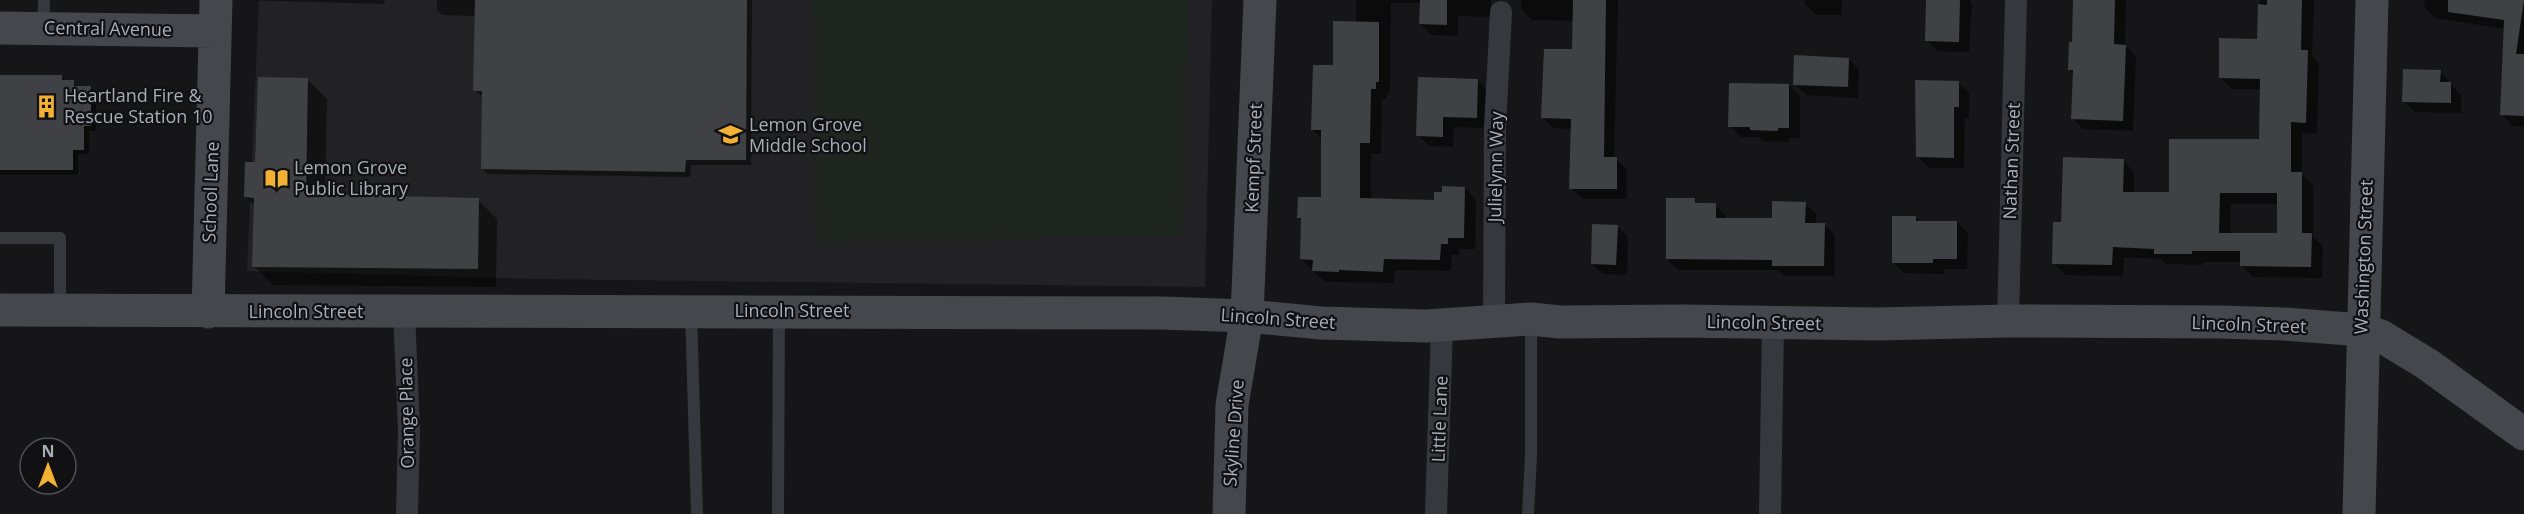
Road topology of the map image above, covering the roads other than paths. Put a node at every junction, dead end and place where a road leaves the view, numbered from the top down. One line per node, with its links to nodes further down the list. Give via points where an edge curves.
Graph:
1 (1260, 0): 15 (street, Kempf Street)
2 (2016, 0): 17 (street, Nathan Street)
3 (2372, 0): 21 (street, Washington Street)
4 (1501, 12): 18 (street, Julielynn Way)
5 (43, 14): 6 (street, Central Avenue); 7 (street, Central Avenue)
6 (216, 16): 13 (street, School Lane)
7 (0, 28)
8 (0, 238): 9 (lane, via 60,238)
9 (60, 309): 10 (street, Lincoln Street); 13 (street, Lincoln Street)
10 (0, 310)
11 (778, 310): 12 (street, Lincoln Street); 15 (street, Lincoln Street); 25 (lane)
12 (691, 311): 14 (street, Lincoln Street); 24 (lane)
13 (208, 312): 14 (street, Lincoln Street)
14 (404, 312): 23 (street, Orange Place, via 409,429)
15 (1247, 316): 20 (street, Lincoln Street, via 1321,323); 26 (street, Skyline Drive, via 1232,405)
16 (1531, 319): 18 (street, Lincoln Street); 19 (street, Lincoln Street); 28 (lane)
17 (2008, 321): 19 (street, Lincoln Street); 21 (street, Lincoln Street, via 2220,322)
18 (1494, 322): 20 (street, Lincoln Street)
19 (1773, 323): 29 (street)
20 (1442, 325): 27 (street, Little Lane)
21 (2362, 330): 22 (street, Lincoln Street, via 2381,336 2427,364); 30 (street, Washington Street)
22 (2524, 434)
23 (407, 514)
24 (697, 514)
25 (778, 514)
26 (1229, 514)
27 (1436, 514)
28 (1528, 514)
29 (1770, 514)
30 (2359, 514)

